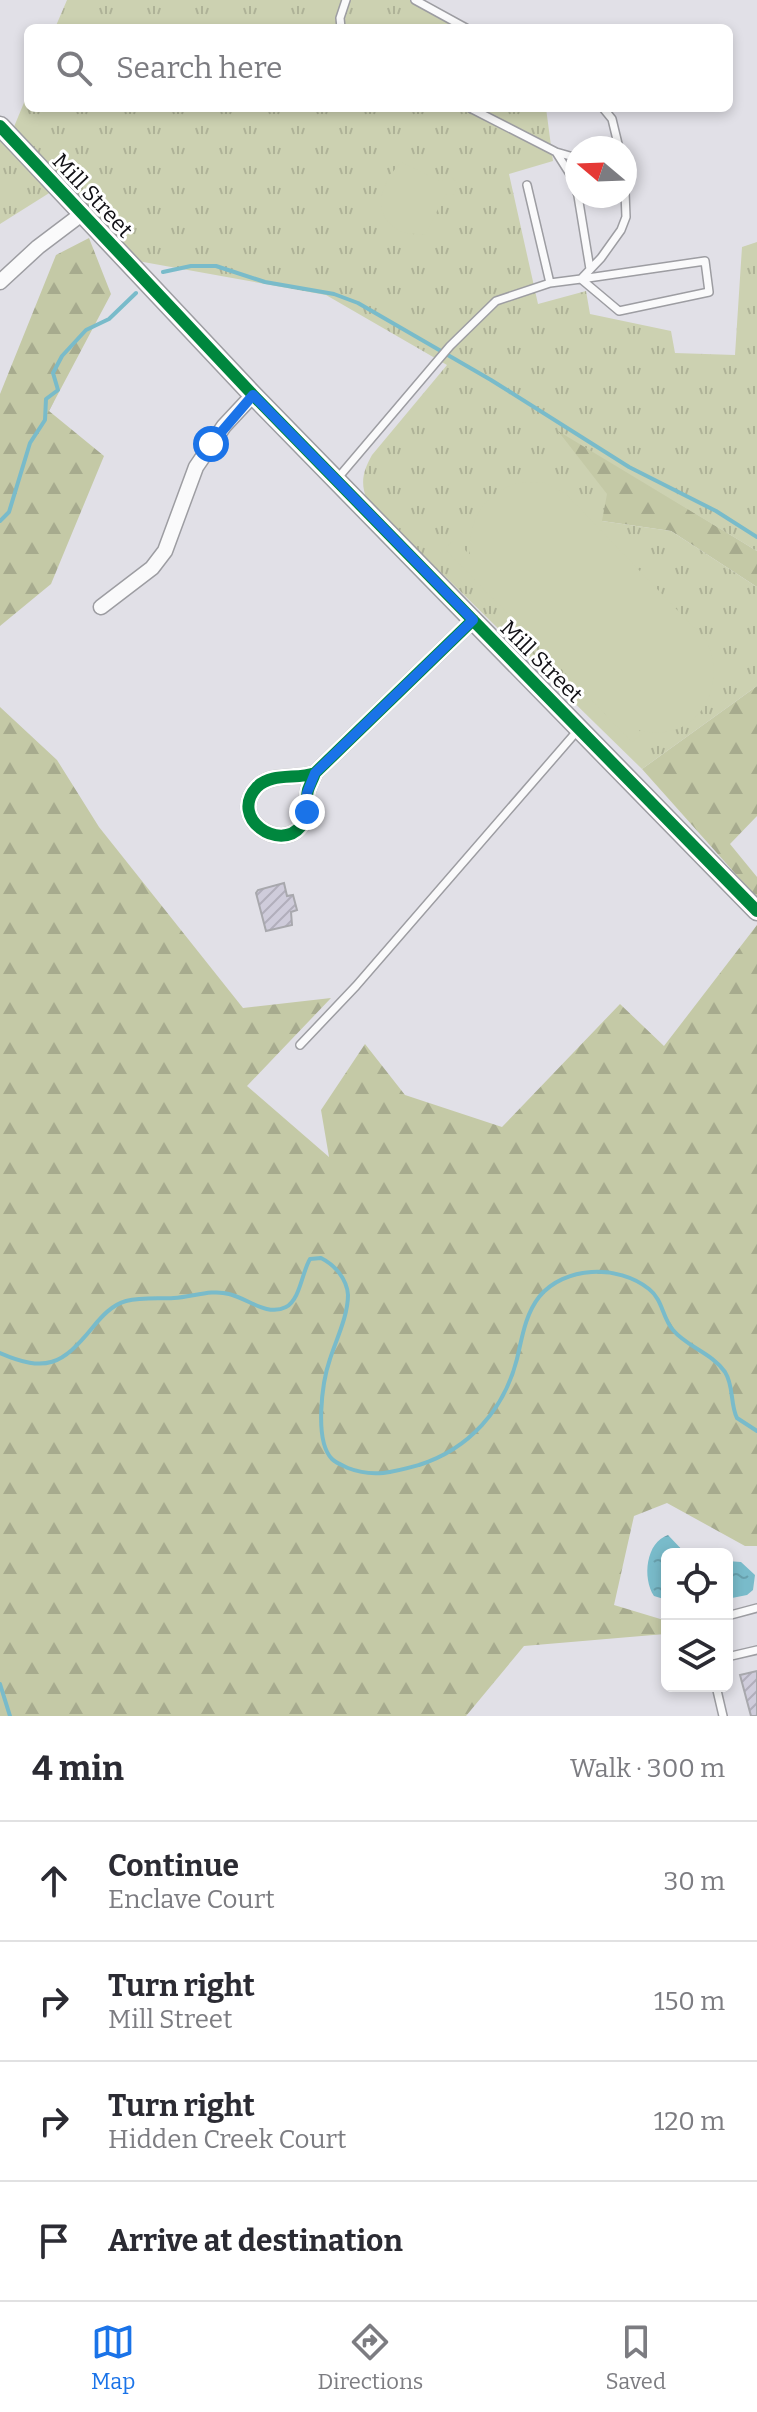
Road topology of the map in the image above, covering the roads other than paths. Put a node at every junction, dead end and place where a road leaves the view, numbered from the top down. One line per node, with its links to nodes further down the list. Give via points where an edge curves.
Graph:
1 (346, 0): 3 (lane)
2 (415, 0): 4 (lane)
3 (341, 24)
4 (459, 24)
5 (478, 112): 9 (lane)
6 (606, 112): 8 (lane)
7 (0, 126): 15 (street, Mill Street)
8 (616, 136)
9 (556, 152): 10 (lane); 11 (lane)
10 (565, 155)
11 (565, 166)
12 (527, 185): 19 (lane)
13 (579, 208): 16 (lane)
14 (626, 208): 16 (lane, via 621,230)
15 (83, 213): 18 (street); 20 (street, Mill Street)
16 (590, 269): 17 (lane)
17 (581, 279): 17 (lane, via 619,311 709,292 705,261); 19 (lane)
18 (0, 282)
19 (550, 283): 21 (lane, via 496,301 450,346)
20 (253, 395): 21 (street, Mill Street); 22 (street, via 196,467 165,551)
21 (337, 479): 23 (street, Mill Street)
22 (101, 607)
23 (473, 620): 24 (street, Mill Street); 25 (street)
24 (580, 728): 26 (street, Mill Street); 27 (lane)
25 (315, 773): 25 (street, via 270,778 256,788 249,801 250,817 261,831 275,835 300,828)
26 (757, 911)
27 (300, 1045)
28 (757, 1608): 29 (lane)
29 (733, 1614)
30 (757, 1650): 31 (lane)
31 (733, 1656)
32 (717, 1692): 33 (lane)
33 (723, 1716)

